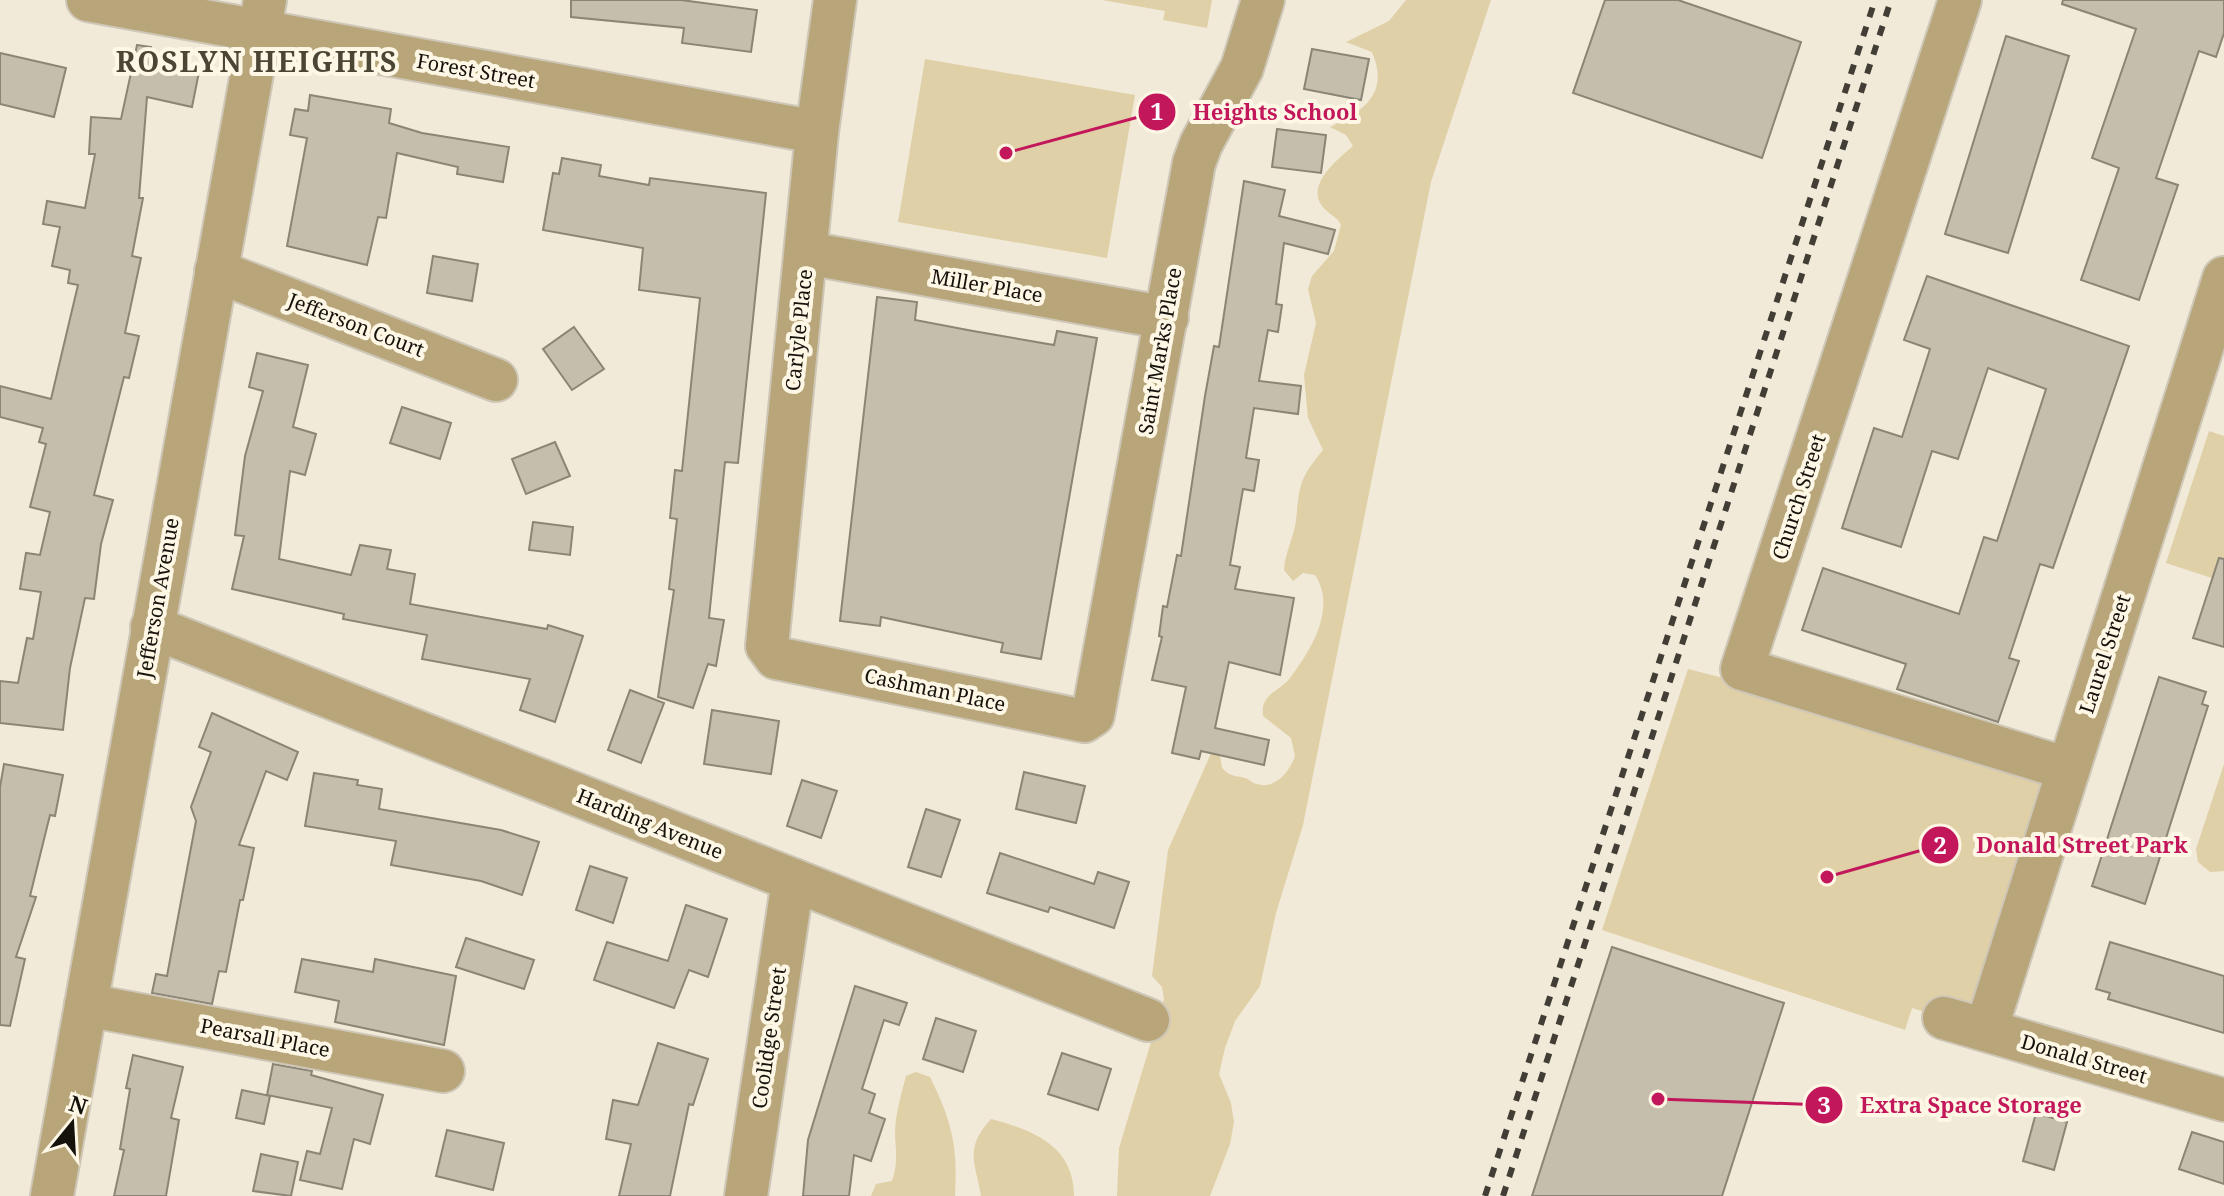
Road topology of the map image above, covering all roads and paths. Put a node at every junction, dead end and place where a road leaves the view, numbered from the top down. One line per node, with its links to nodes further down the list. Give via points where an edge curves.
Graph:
1 (88, 0): 5 (street, Forest Street)
2 (835, 0): 6 (street, Carlyle Place)
3 (1263, 0): 10 (street, Saint Marks Place, via 1246,59 1194,163)
4 (1960, 0): 15 (street, Church Street, via 1742,669)
5 (262, 16): 6 (street, Forest Street); 8 (street, Jefferson Avenue)
6 (817, 132): 7 (street, Carlyle Place)
7 (807, 253): 10 (street, Miller Place); 13 (street, Carlyle Place, via 767,646)
8 (216, 271): 11 (street, Jefferson Court); 12 (street, Jefferson Avenue)
9 (2224, 278): 15 (street, Laurel Street)
10 (1167, 318): 14 (street, Saint Marks Place)
11 (496, 380)
12 (152, 627): 16 (street, Harding Avenue); 17 (street, Jefferson Avenue)
13 (776, 658): 14 (street, Cashman Place, via 1084,721)
14 (1093, 715)
15 (2068, 769): 20 (street, Laurel Street)
16 (793, 880): 19 (street, Harding Avenue); 24 (street, Coolidge Street)
17 (86, 1005): 21 (street, Pearsall Place); 23 (street, Jefferson Avenue)
18 (1944, 1018): 20 (street, Donald Street)
19 (1148, 1020)
20 (1986, 1030): 22 (street, Donald Street)
21 (443, 1071)
22 (2224, 1100)
23 (52, 1196)
24 (746, 1196)

